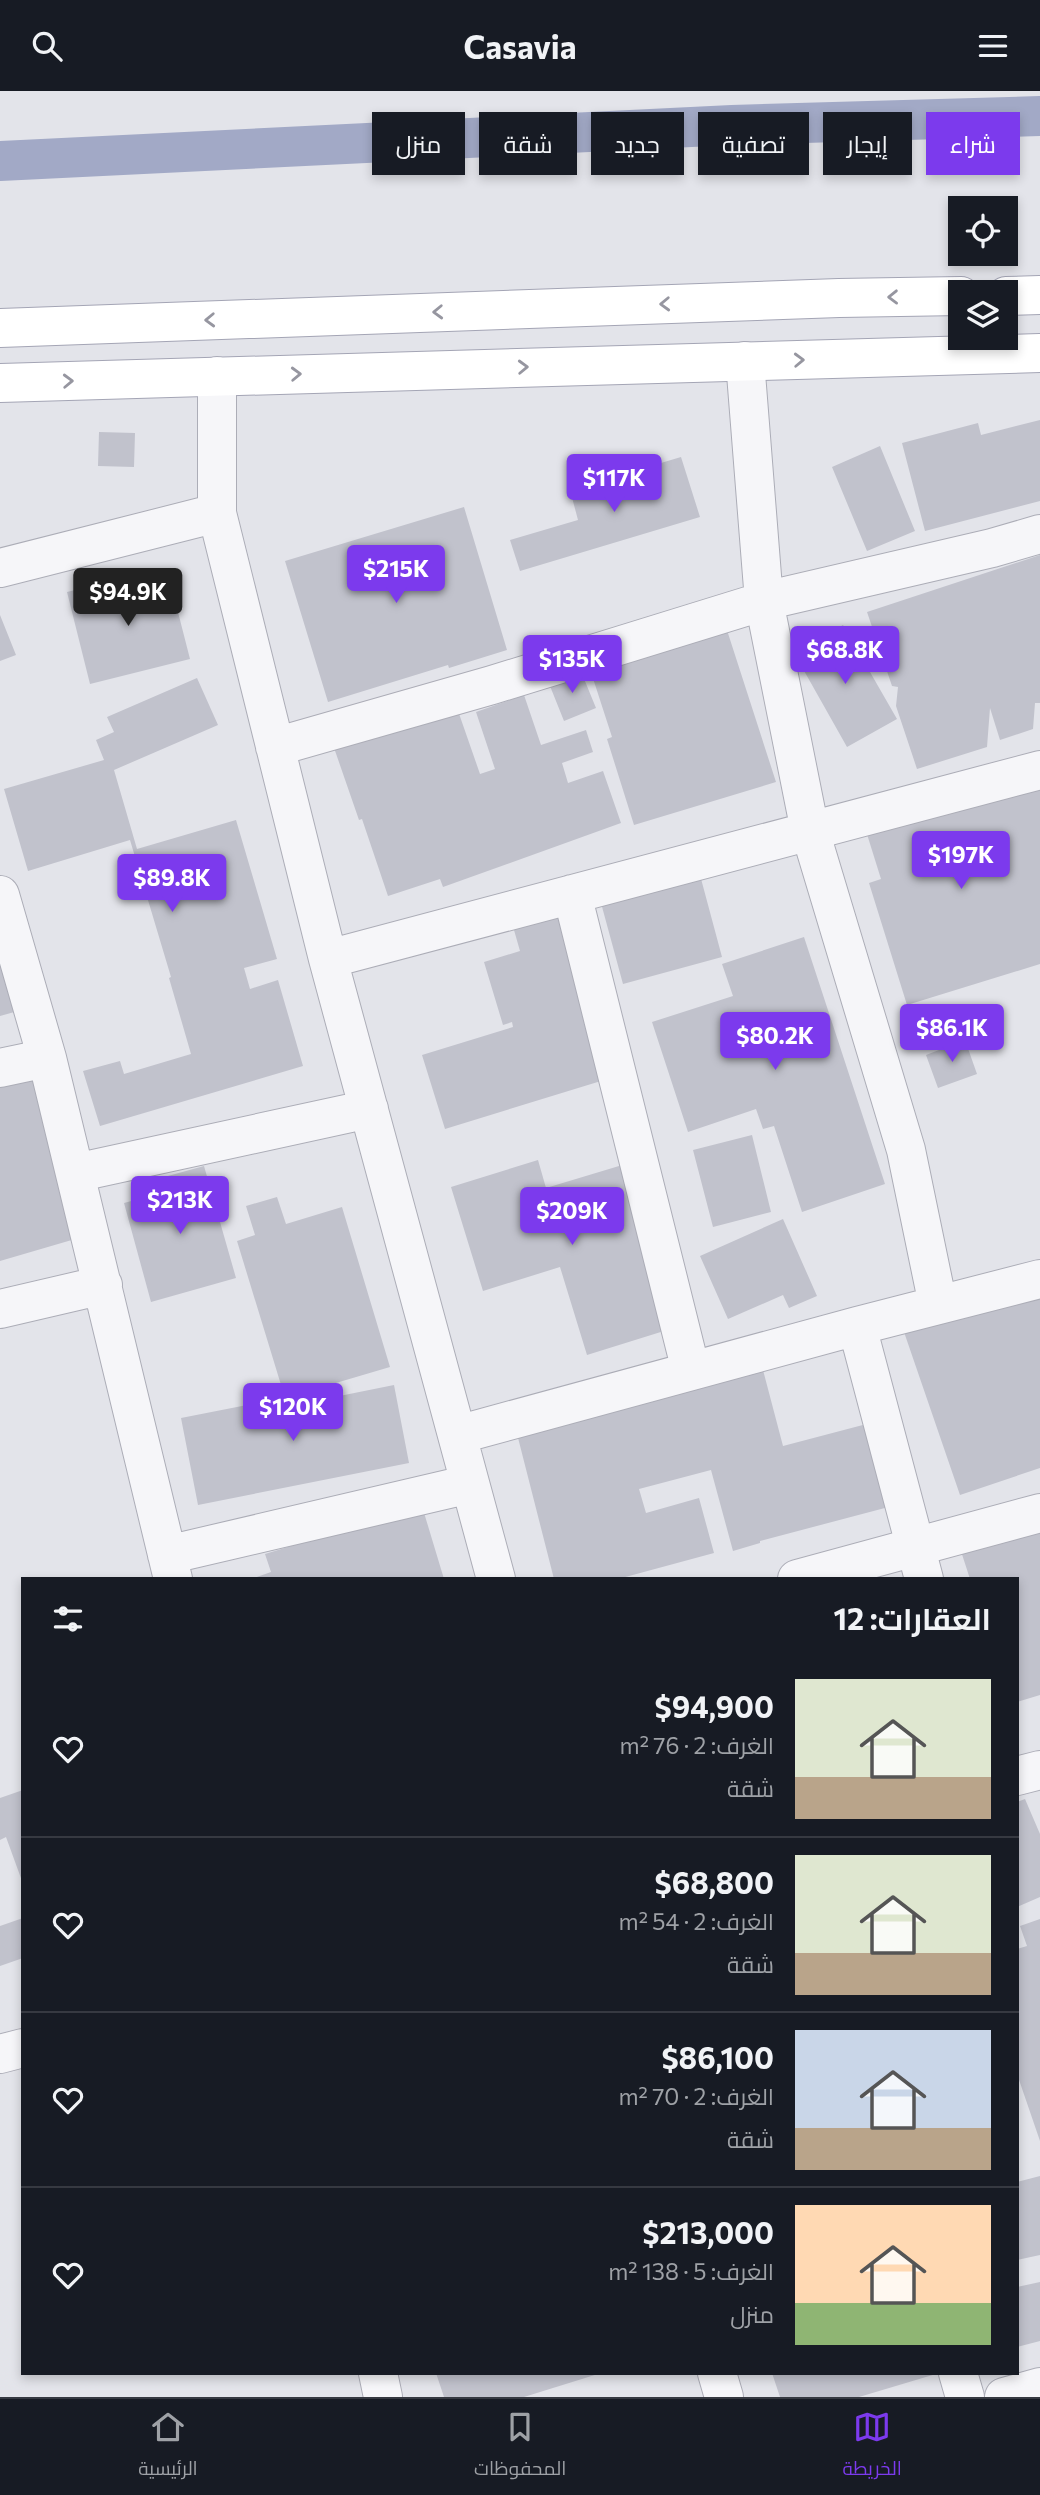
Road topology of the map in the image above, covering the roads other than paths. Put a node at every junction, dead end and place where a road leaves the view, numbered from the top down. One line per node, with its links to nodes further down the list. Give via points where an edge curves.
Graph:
1 (1040, 295): 3 (main road)
2 (948, 296): 4 (main road, one-way to 4)
3 (1018, 296)
4 (0, 328)
5 (1040, 353): 6 (main road, one-way to 5)
6 (744, 361): 7 (main road, one-way to 6); 12 (street)
7 (217, 376): 8 (main road, one-way to 7); 9 (street)
8 (0, 383)
9 (217, 513): 11 (street); 13 (street)
10 (1040, 534): 12 (street)
11 (0, 568)
12 (764, 601): 13 (street); 15 (street)
13 (275, 747): 18 (street)
14 (1040, 770): 15 (street)
15 (810, 831): 16 (street); 25 (street, via 906,1150)
16 (572, 894): 18 (street); 28 (street)
17 (0, 895): 19 (street)
18 (328, 959): 21 (street)
19 (47, 1058): 20 (street); 22 (street)
20 (0, 1068)
21 (369, 1109): 22 (street); 29 (street)
22 (75, 1173): 24 (street)
23 (1040, 1279): 25 (street)
24 (103, 1285): 26 (street); 33 (street)
25 (937, 1305): 27 (street)
26 (0, 1309)
27 (857, 1326): 28 (street); 32 (street)
28 (691, 1371): 29 (street)
29 (457, 1435): 30 (street)
30 (470, 1484): 33 (street); 34 (street)
31 (1040, 1513): 32 (street)
32 (920, 1563): 35 (street)
33 (170, 1567)
34 (495, 1577)
35 (812, 1577)
36 (21, 2048): 37 (street)
37 (0, 2054)
38 (378, 2375): 42 (street)
39 (718, 2375): 43 (street)
40 (959, 2375): 44 (street)
41 (1040, 2387): 45 (street)
42 (383, 2397)
43 (724, 2397)
44 (965, 2397)
45 (1004, 2397)

